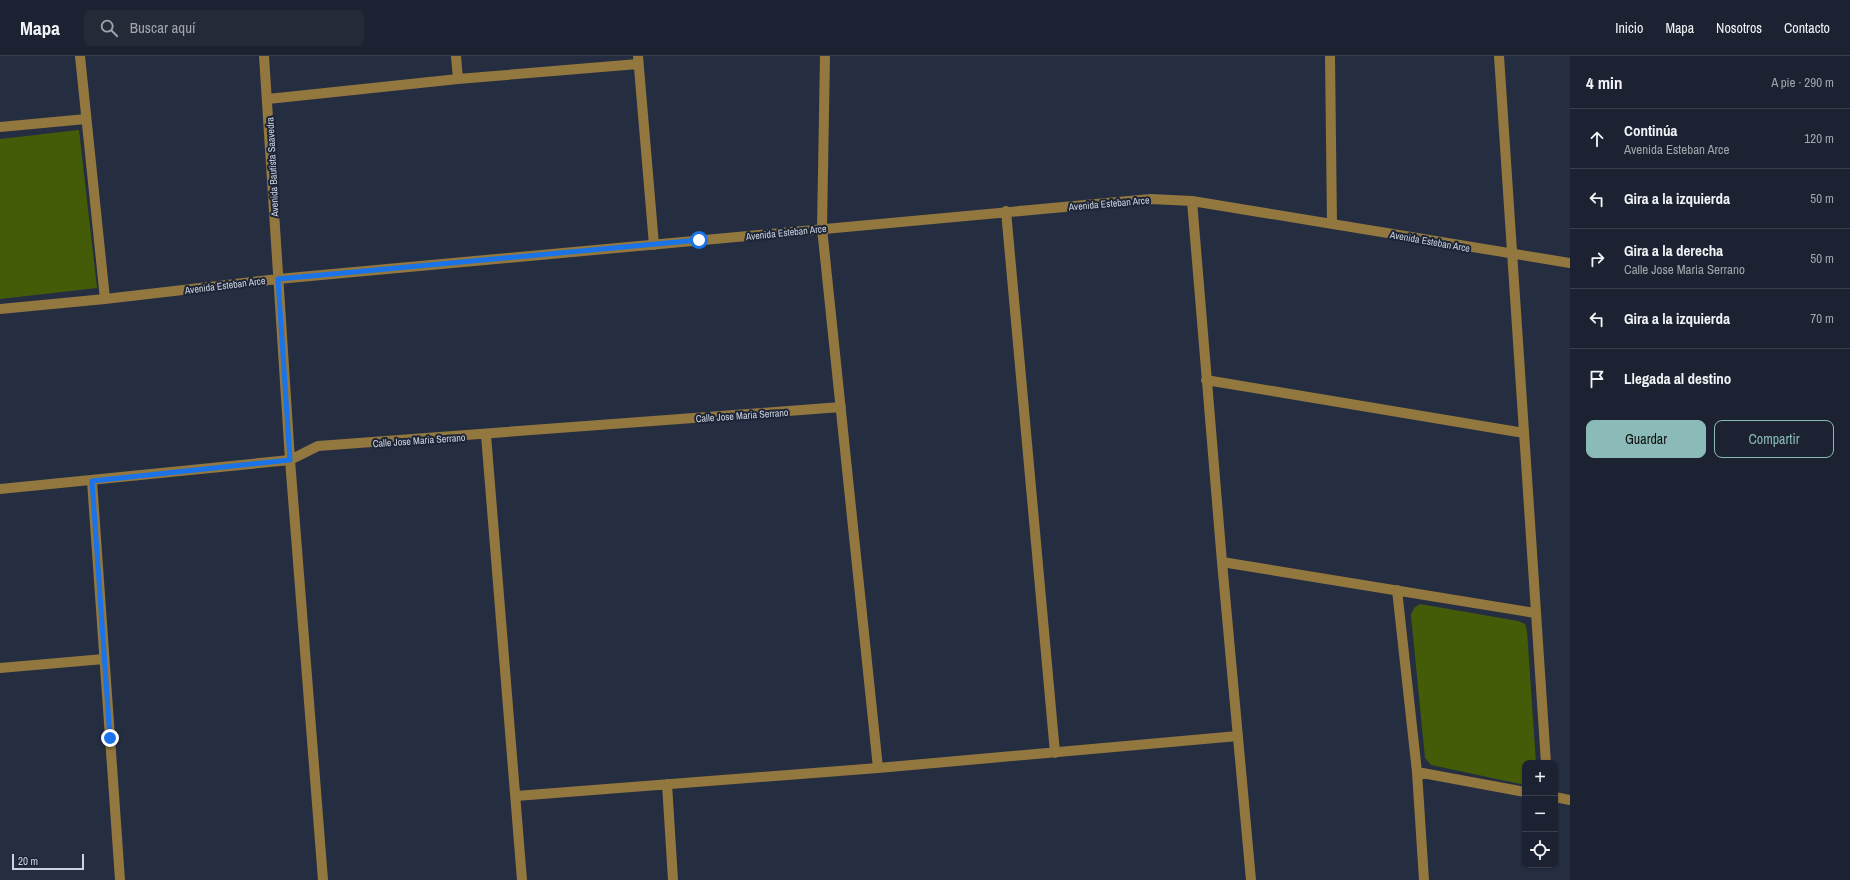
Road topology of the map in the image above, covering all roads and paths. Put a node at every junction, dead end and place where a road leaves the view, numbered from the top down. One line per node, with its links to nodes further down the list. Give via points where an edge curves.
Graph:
1 (80, 56): 10 (street)
2 (264, 56): 9 (street, Avenida Bautista Saavedra)
3 (456, 56): 8 (street)
4 (825, 56): 15 (street)
5 (1330, 56): 14 (street)
6 (1499, 56): 17 (street)
7 (638, 60): 8 (street); 16 (street)
8 (458, 79): 9 (street)
9 (268, 98): 19 (street, Avenida Bautista Saavedra)
10 (86, 119): 11 (street); 20 (street)
11 (0, 127)
12 (1192, 201): 13 (street, Avenida Esteban Arce, via 1151,199); 14 (street, Avenida Esteban Arce); 22 (street)
13 (1006, 211): 15 (street, Avenida Esteban Arce); 35 (street)
14 (1332, 224): 17 (street, Avenida Esteban Arce)
15 (822, 228): 16 (street, Avenida Esteban Arce); 23 (street)
16 (654, 245): 19 (street, Avenida Esteban Arce)
17 (1513, 255): 18 (street, Avenida Esteban Arce); 24 (street)
18 (1570, 263)
19 (278, 279): 20 (street, Avenida Esteban Arce); 26 (street, Avenida Bautista Saavedra)
20 (105, 299): 21 (street, Avenida Esteban Arce)
21 (0, 309)
22 (1206, 380): 24 (street); 29 (street)
23 (841, 408): 25 (street, Calle Jose Maria Serrano); 37 (street)
24 (1524, 433): 31 (street)
25 (486, 435): 26 (street, Calle Jose Maria Serrano, via 318,446); 41 (street)
26 (290, 460): 27 (street, Calle Jose Maria Serrano); 45 (street, Avenida Bautista Saavedra)
27 (92, 481): 28 (street, Calle Jose Maria Serrano); 32 (street)
28 (0, 489)
29 (1222, 562): 30 (street); 34 (street)
30 (1397, 590): 31 (street); 38 (street)
31 (1535, 613): 36 (street)
32 (104, 659): 33 (street); 44 (street)
33 (0, 668)
34 (1238, 736): 35 (street); 48 (street)
35 (1055, 753): 37 (street)
36 (1546, 760)
37 (878, 768): 39 (street)
38 (1417, 772): 40 (street); 49 (street)
39 (667, 784): 41 (street); 47 (street)
40 (1522, 791)
41 (516, 796): 46 (street)
42 (1558, 798): 43 (street)
43 (1570, 800)
44 (120, 880)
45 (323, 880)
46 (522, 880)
47 (673, 880)
48 (1251, 880)
49 (1424, 880)

